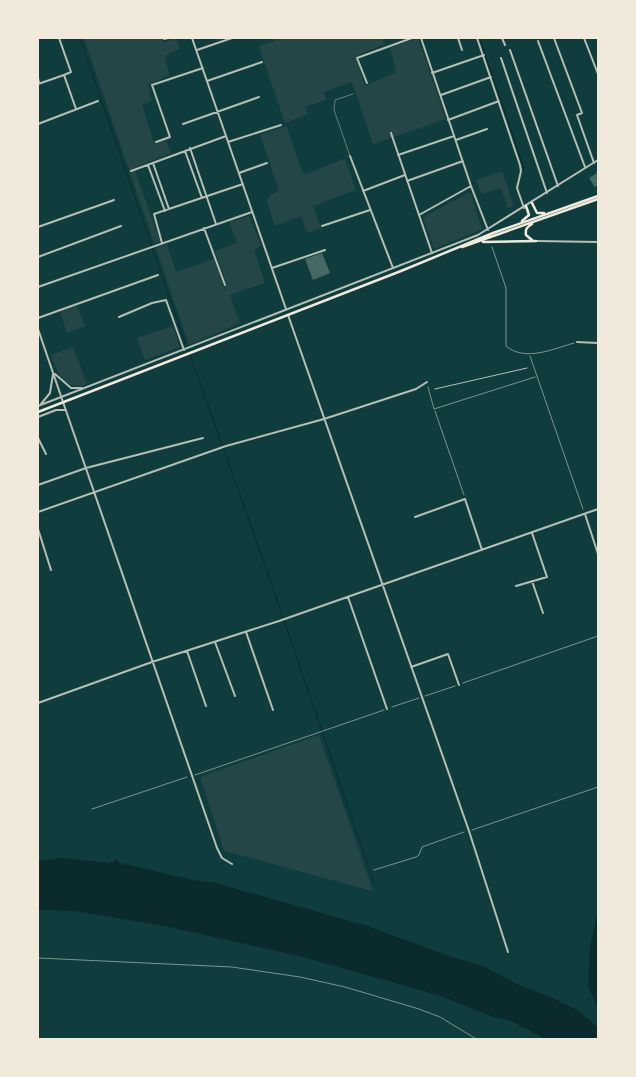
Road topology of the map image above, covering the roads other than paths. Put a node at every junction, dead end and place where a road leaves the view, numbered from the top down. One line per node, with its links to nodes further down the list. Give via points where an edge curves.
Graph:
1 (59, 38): 24 (street, via 71,72)
2 (168, 38): 12 (street)
3 (192, 38): 15 (street)
4 (232, 38): 15 (street)
5 (412, 38): 28 (street, via 357,58)
6 (421, 38): 22 (street)
7 (458, 38): 16 (street)
8 (478, 38): 18 (street)
9 (502, 38): 14 (street)
10 (554, 38): 56 (street, via 582,114 577,115)
11 (584, 38): 23 (street)
12 (164, 39)
13 (538, 41): 58 (street)
14 (505, 45)
15 (197, 50): 21 (street)
16 (462, 50)
17 (510, 50): 65 (street)
18 (484, 55): 22 (street); 25 (street)
19 (501, 58): 67 (street)
20 (262, 62): 27 (street)
21 (203, 68): 27 (street); 46 (street, via 152,86 170,137)
22 (432, 73): 31 (street)
23 (598, 74)
24 (64, 75): 29 (street); 35 (street)
25 (491, 77): 31 (street); 34 (street)
26 (38, 78): 29 (street)
27 (208, 81): 36 (street)
28 (367, 83)
29 (38, 84)
30 (353, 94): 51 (lane, via 335,100 334,110)
31 (440, 96): 37 (street)
32 (259, 97): 36 (street)
33 (98, 101): 35 (street)
34 (499, 101): 37 (street); 73 (street, via 520,165 518,188)
35 (76, 109): 38 (street)
36 (218, 112): 39 (street); 43 (street)
37 (448, 120): 44 (street)
38 (38, 124)
39 (183, 124)
40 (281, 125): 47 (street)
41 (487, 129): 45 (street)
42 (391, 133): 50 (street)
43 (226, 136): 47 (street); 48 (street)
44 (454, 136): 45 (street); 50 (street)
45 (455, 140): 53 (street)
46 (156, 142)
47 (228, 142): 60 (street)
48 (190, 148): 49 (street); 68 (street)
49 (185, 151): 54 (street); 70 (street)
50 (398, 155): 61 (street)
51 (350, 156): 66 (street)
52 (598, 160): 56 (street)
53 (462, 161): 62 (street); 64 (street)
54 (153, 163): 57 (street); 74 (street)
55 (267, 163): 60 (street)
56 (594, 163): 58 (street)
57 (148, 164): 59 (street); 76 (street)
58 (586, 168): 65 (street)
59 (131, 171)
60 (238, 173): 63 (street)
61 (405, 176): 62 (street); 66 (street)
62 (407, 180): 79 (street)
63 (242, 184): 68 (street); 77 (street)
64 (471, 186): 79 (street); 87 (street)
65 (558, 186): 67 (street)
66 (363, 191): 75 (street)
67 (547, 193): 72 (street)
68 (207, 196): 70 (street); 81 (street)
69 (598, 197): 78 (main road); 80 (main road)
70 (202, 198): 74 (street)
71 (114, 200): 85 (street)
72 (532, 203): 73 (street); 78 (main road, via 537,213)
73 (525, 207): 82 (main road, via 529,215); 87 (street)
74 (169, 209): 76 (street)
75 (370, 210): 84 (street); 97 (street)
76 (165, 211): 91 (street, via 153,216)
77 (252, 212): 81 (street); 96 (street)
78 (553, 212): 82 (main road)
79 (419, 215): 93 (street)
80 (539, 220): 88 (main road, via 526,232 529,239); 89 (main road)
81 (216, 224): 86 (street)
82 (515, 225): 94 (main road)
83 (121, 226): 95 (street)
84 (322, 226)
85 (38, 227)
86 (204, 228): 91 (street); 99 (street)
87 (488, 230): 93 (street)
88 (536, 241): 89 (main road); 90 (street)
89 (476, 242): 94 (main road)
90 (598, 242)
91 (161, 244): 100 (street)
92 (325, 250): 96 (street)
93 (432, 253): 97 (street)
94 (439, 256): 102 (main road)
95 (38, 257)
96 (272, 268): 101 (street)
97 (393, 268): 101 (street)
98 (158, 275): 104 (street)
99 (225, 285)
100 (38, 287)
101 (286, 309): 109 (street)
102 (288, 314): 116 (main road); 121 (street)
103 (119, 317): 109 (street, via 166,300)
104 (38, 318)
105 (38, 329): 106 (street)
106 (39, 338): 111 (street)
107 (577, 342): 108 (street)
108 (598, 343)
109 (184, 350): 113 (street)
110 (526, 368): 114 (street)
111 (53, 372): 113 (street, via 71,388); 115 (street); 117 (street, via 50,393)
112 (427, 382): 121 (street, via 416,389)
113 (84, 388): 115 (street)
114 (435, 389)
115 (61, 398): 116 (street); 117 (street)
116 (63, 402): 118 (street); 119 (main road)
117 (38, 406)
118 (66, 410): 120 (street, via 56,410); 125 (street)
119 (38, 412)
120 (38, 418)
121 (324, 418): 127 (street, via 226,446); 138 (street)
122 (38, 438): 124 (street)
123 (203, 438): 125 (street)
124 (46, 454)
125 (86, 468): 126 (street); 127 (street)
126 (38, 485)
127 (95, 493): 129 (street); 145 (street)
128 (598, 509): 130 (street)
129 (38, 512)
130 (585, 514): 133 (street); 135 (street)
131 (415, 517): 134 (street, via 465,499)
132 (38, 529): 136 (street)
133 (532, 533): 134 (street); 137 (street, via 547,576)
134 (482, 550): 138 (street)
135 (598, 554)
136 (51, 570)
137 (532, 581): 139 (street); 141 (street)
138 (382, 585): 140 (street); 146 (street)
139 (516, 586)
140 (348, 597): 142 (street); 151 (street)
141 (543, 613)
142 (246, 632): 143 (street); 152 (street)
143 (215, 642): 144 (street); 148 (street)
144 (186, 651): 145 (street); 150 (street)
145 (152, 662): 149 (street); 153 (street, via 217,848 222,858)
146 (411, 667): 147 (street, via 448,654); 154 (street)
147 (459, 685)
148 (235, 696)
149 (38, 703)
150 (206, 706)
151 (387, 709)
152 (273, 710)
153 (232, 864)
154 (508, 952)

